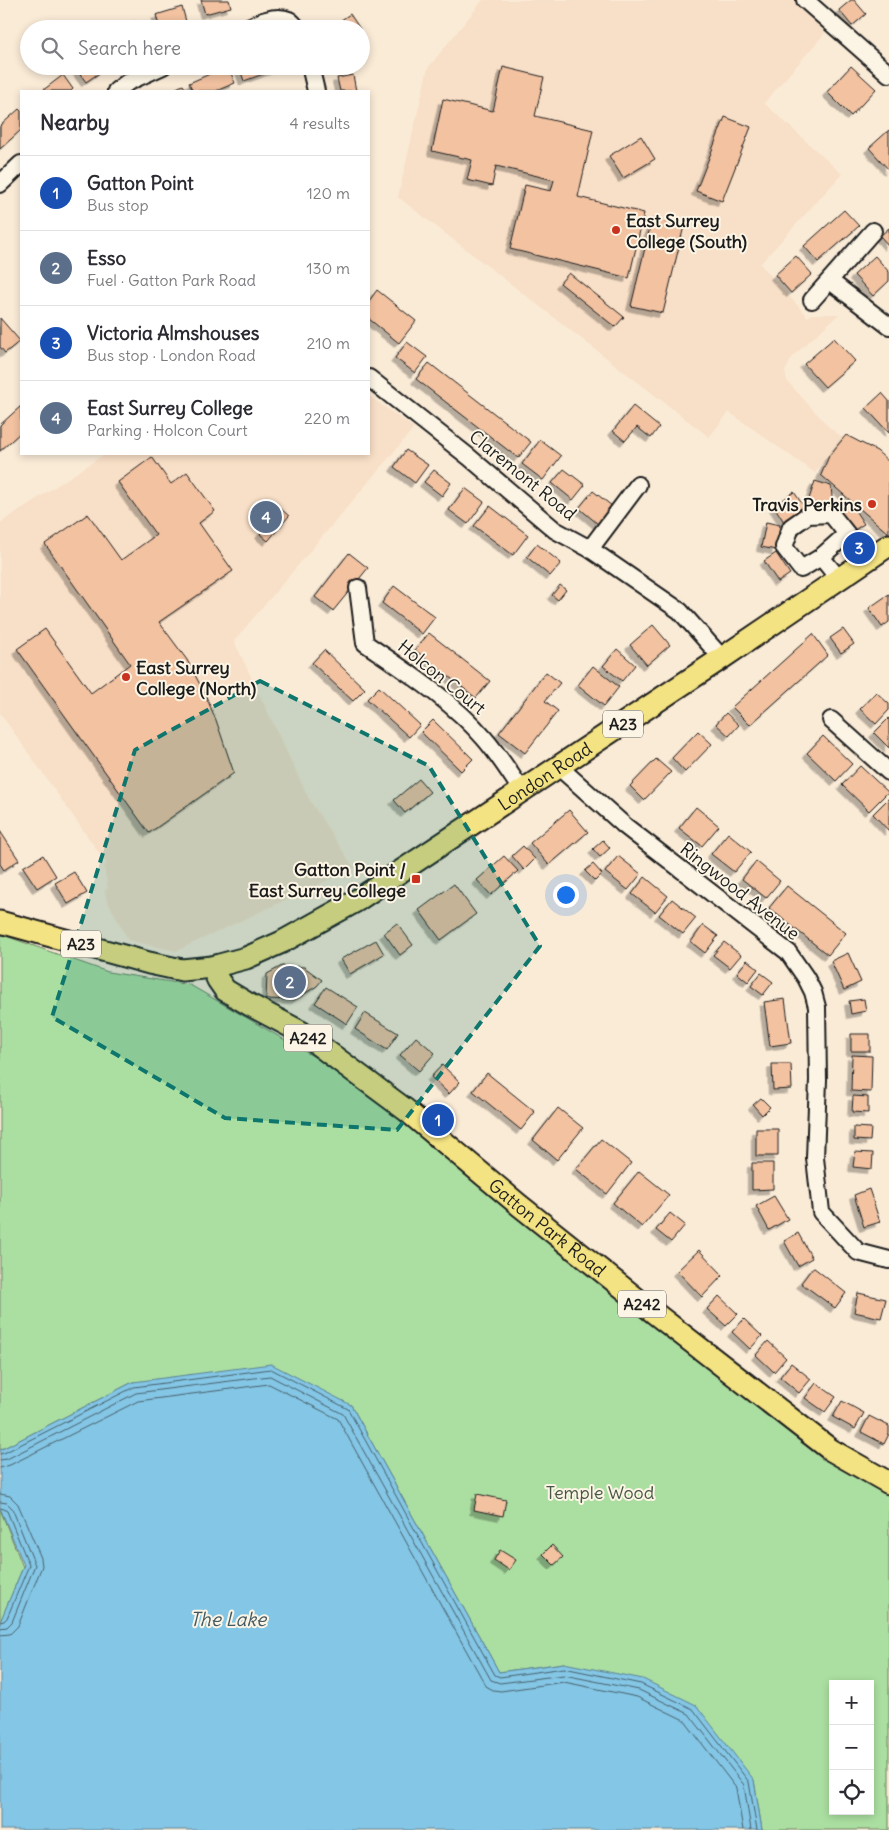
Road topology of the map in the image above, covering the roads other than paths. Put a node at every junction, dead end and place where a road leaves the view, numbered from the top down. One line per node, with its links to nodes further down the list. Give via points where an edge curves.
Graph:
1 (805, 0): 4 (street)
2 (268, 20): 3 (street)
3 (289, 20)
4 (889, 74)
5 (143, 75): 7 (street)
6 (312, 75): 8 (street)
7 (117, 90)
8 (316, 90)
9 (20, 165): 10 (street)
10 (0, 184)
11 (873, 232): 12 (street)
12 (830, 281): 13 (street); 14 (street)
13 (812, 300)
14 (889, 326)
15 (370, 379): 18 (street, Claremont Road, via 555,530)
16 (638, 486): 18 (street)
17 (889, 545): 20 (main road, London Road / A23)
18 (590, 549): 22 (street, Claremont Road, via 680,611)
19 (821, 557): 20 (street)
20 (838, 579): 22 (main road, London Road / A23)
21 (358, 588): 26 (street, Holcon Court, via 365,643 457,710 485,739)
22 (722, 658): 24 (main road, London Road / A23)
23 (831, 720): 25 (street)
24 (559, 767): 26 (main road, London Road / A23); 29 (street, Ringwood Avenue, via 625,826 788,952 798,965 813,992 817,1007 815,1158 821,1212 858,1252)
25 (889, 772)
26 (522, 791): 28 (main road, London Road / A23, via 356,901 246,958)
27 (0, 922): 28 (main road, A23, via 182,970)
28 (212, 967): 30 (main road, Gatton Park Road / A242, via 225,990 300,1032 399,1104 519,1205 823,1444)
29 (889, 1260)
30 (889, 1483)

